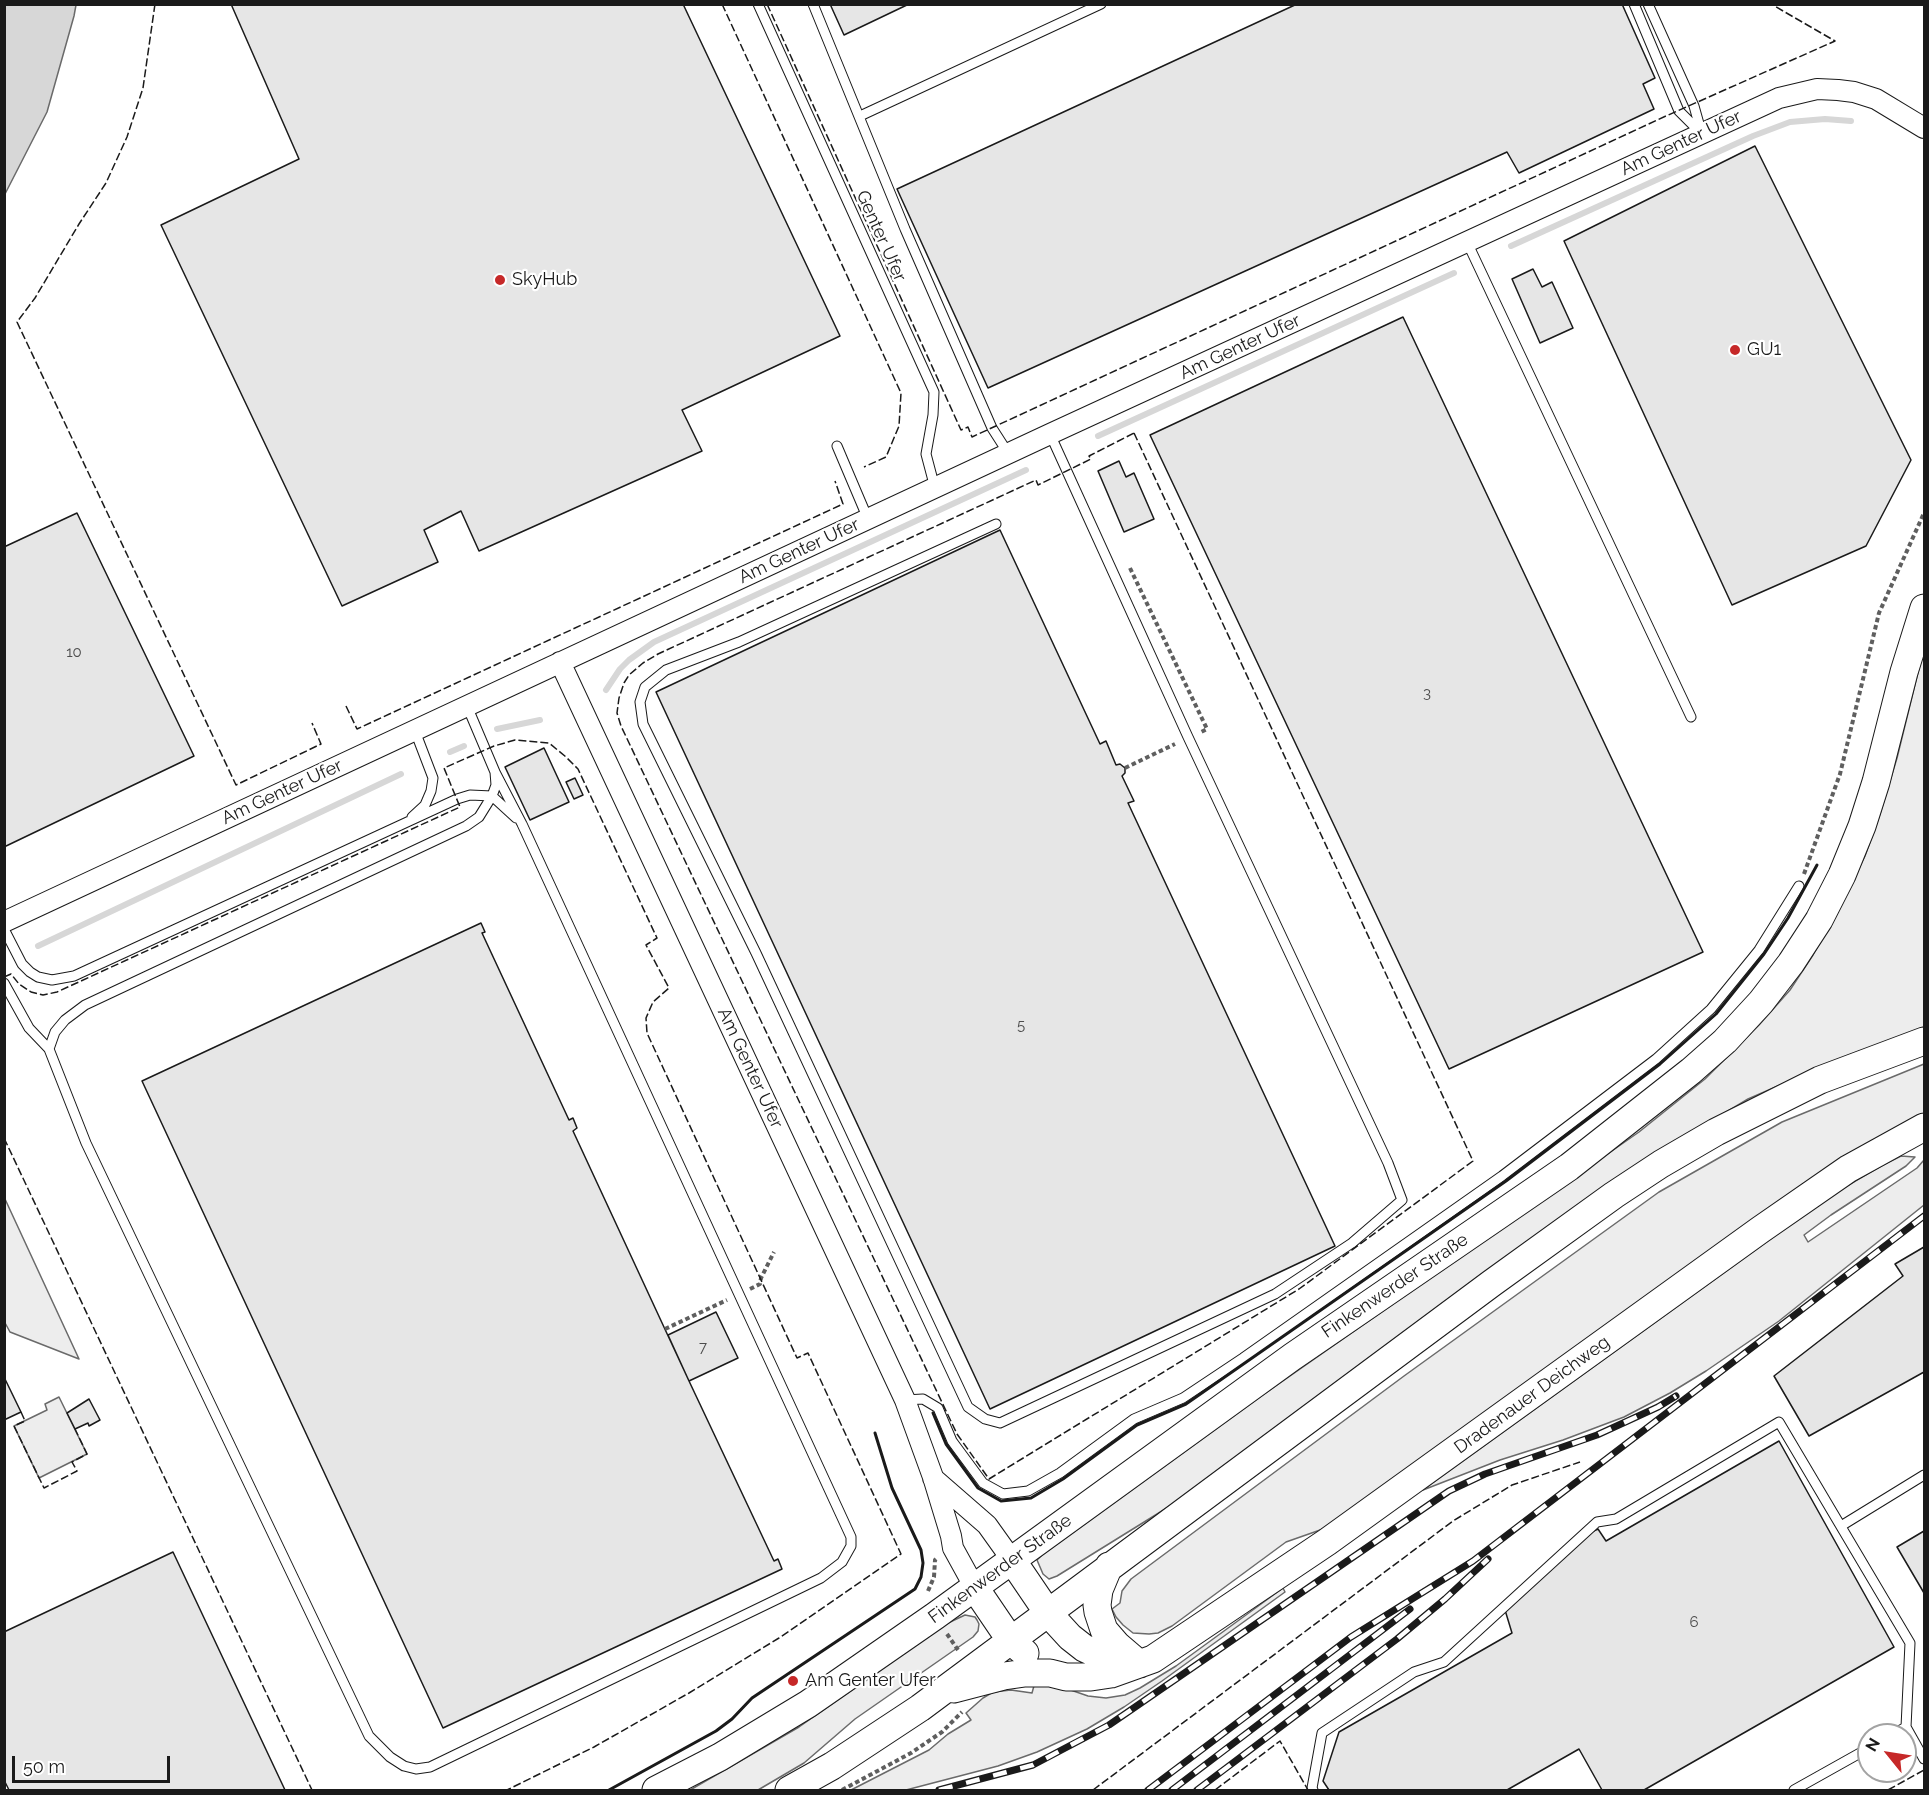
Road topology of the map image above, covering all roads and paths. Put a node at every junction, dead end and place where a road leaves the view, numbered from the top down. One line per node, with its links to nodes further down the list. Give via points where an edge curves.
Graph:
1 (758, 4): 13 (lane, Genter Ufer, via 934,392 926,454)
2 (813, 4): 6 (lane)
3 (1101, 4): 6 (lane)
4 (1634, 4): 8 (lane, via 1679,111)
5 (1648, 4): 8 (lane, via 1694,106)
6 (860, 116): 12 (lane, via 992,428)
7 (1924, 128): 8 (street, Am Genter Ufer, via 1876,99 1817,89 1779,98)
8 (1701, 134): 9 (street, Am Genter Ufer)
9 (1467, 242): 10 (street, Am Genter Ufer); 20 (lane)
10 (1050, 434): 12 (street, Am Genter Ufer); 16 (lane, via 1402,1200 1352,1243 1275,1294 1000,1423 985,1419 968,1407 756,953 643,724 640,702 645,687 666,670 738,642)
11 (837, 446): 15 (lane)
12 (1008, 453): 13 (street, Am Genter Ufer)
13 (935, 488): 15 (street, Am Genter Ufer)
14 (1924, 513): 26 (path, via 1879,613 1840,774)
15 (868, 519): 18 (street, Am Genter Ufer)
16 (996, 525)
17 (1924, 608): 37 (main road, Finkenwerder Straße, via 1876,782 1842,874 1791,963 1725,1041 1569,1167 1292,1357)
18 (560, 662): 19 (street, Am Genter Ufer); 33 (street, Am Genter Ufer)
19 (466, 706): 21 (street, Am Genter Ufer); 22 (lane)
20 (1691, 717)
21 (414, 730): 24 (lane, via 433,778 425,805); 27 (street, Am Genter Ufer)
22 (495, 772): 23 (lane); 25 (lane)
23 (492, 796): 24 (lane, via 457,799); 25 (lane); 31 (lane, via 478,817 466,826 85,1005 55,1032)
24 (406, 823): 28 (lane, via 74,976 52,980 30,972)
25 (522, 825): 31 (lane, via 851,1537 851,1546 842,1562 821,1578 430,1767 404,1766 369,1736 86,1143)
26 (1799, 886): 33 (lane, via 1759,950 1711,1009 1656,1059 1502,1176 1242,1358 1183,1398 1134,1419 1060,1473 1028,1491 1003,1494 983,1483 952,1441 938,1408 923,1400)
27 (4, 922)
28 (4, 929)
29 (4, 983): 31 (lane, via 29,1028)
30 (1924, 1041): 38 (main road, via 1820,1080 1661,1164 1492,1283)
31 (49, 1049)
32 (1924, 1127): 43 (main road, Dradenauer Deichweg, via 1848,1169 1327,1542)
33 (905, 1400): 35 (street, Am Genter Ufer)
34 (1924, 1475): 36 (lane)
35 (933, 1478): 37 (street, Am Genter Ufer, via 987,1525); 39 (street, Am Genter Ufer, via 953,1548)
36 (1841, 1526): 48 (lane, via 1910,1643); 53 (lane, via 1779,1422 1616,1519 1597,1522 1444,1662 1414,1672 1322,1733)
37 (1012, 1560): 39 (main road, Finkenwerder Straße); 40 (main road)
38 (1109, 1566): 40 (main road); 43 (main road, via 1099,1590 1098,1612 1104,1630)
39 (975, 1588): 41 (main road, Finkenwerder Straße); 42 (main road, Dradenauer Deichweg)
40 (1048, 1613): 42 (main road); 43 (main road, via 1084,1648)
41 (935, 1616): 44 (path); 50 (main road, Finkenwerder Straße, via 808,1704)
42 (1011, 1641): 44 (main road); 45 (main road, Dradenauer Deichweg)
43 (1140, 1664): 45 (main road, Dradenauer Deichweg, via 1091,1677)
44 (970, 1670): 46 (main road)
45 (1050, 1673): 46 (main road, Dradenauer Deichweg, via 1025,1672)
46 (939, 1693): 51 (main road, via 873,1740)
47 (968, 1707): 52 (path, via 942,1732 911,1753)
48 (1906, 1723)
49 (1857, 1755): 54 (lane)
50 (656, 1791)
51 (789, 1791)
52 (842, 1791)
53 (1313, 1791)
54 (1794, 1791)

